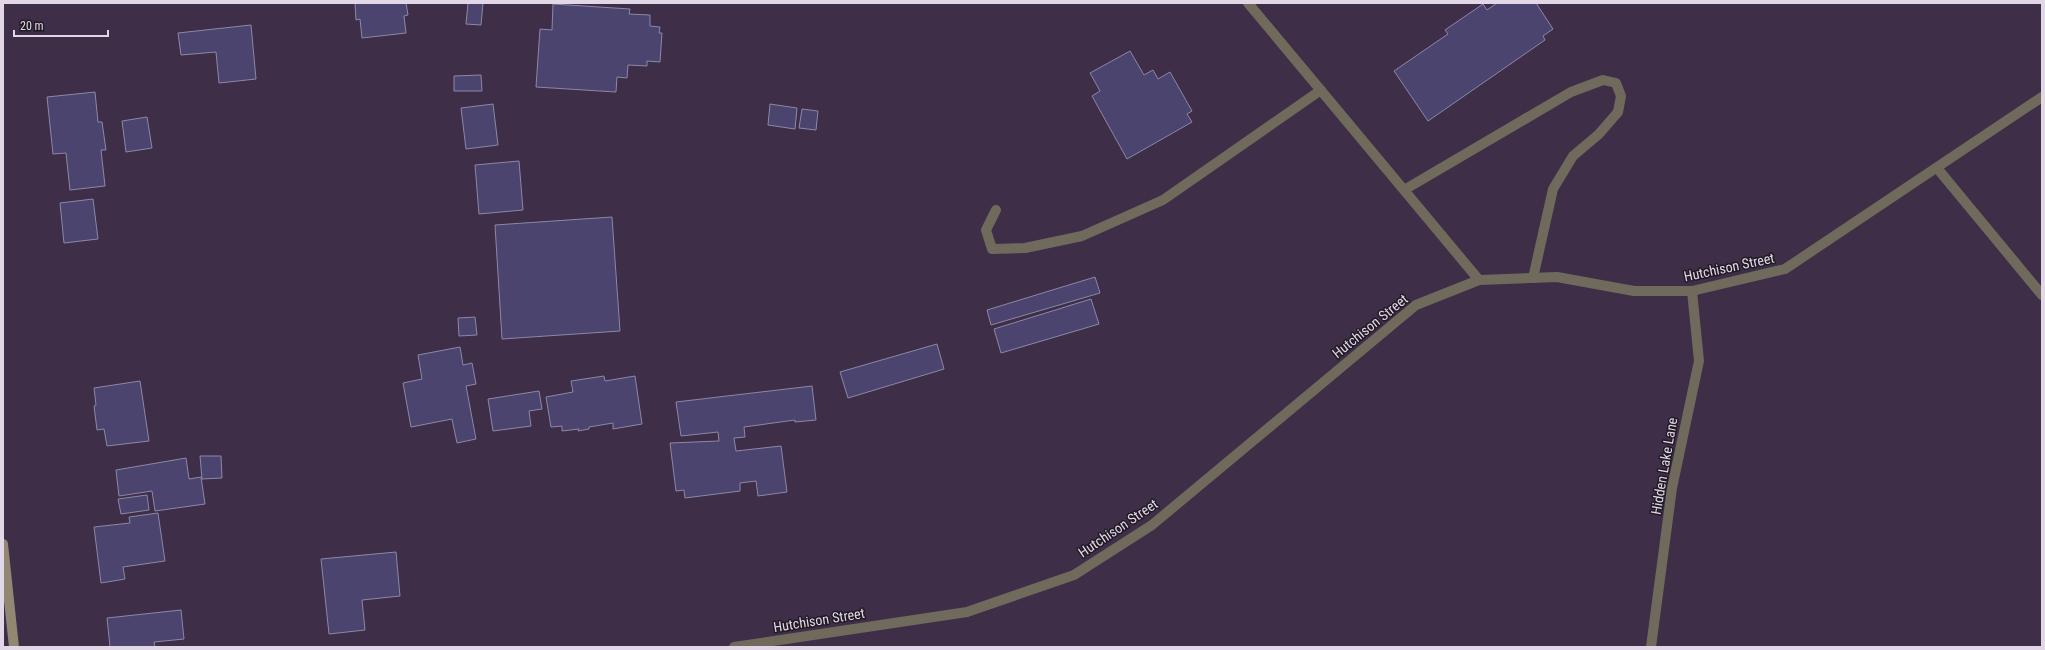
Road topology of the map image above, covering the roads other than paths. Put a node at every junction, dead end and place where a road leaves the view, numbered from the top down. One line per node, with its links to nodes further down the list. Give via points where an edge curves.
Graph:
1 (1248, 3): 2 (street)
2 (1320, 90): 5 (street); 6 (street, via 1164,200 1082,236 1025,248 992,249 986,230)
3 (2042, 97): 4 (street, Hutchison Street)
4 (1937, 168): 9 (street, Hutchison Street, via 1785,269); 10 (street)
5 (1404, 190): 7 (street, via 1570,92 1603,80 1616,83 1621,96 1618,112 1599,134 1573,156 1553,189); 8 (street)
6 (996, 210)
7 (1533, 278): 8 (street, Hutchison Street); 9 (street, Hutchison Street, via 1557,278 1634,291)
8 (1479, 280): 13 (street, Hutchison Street, via 1416,305 1152,525 1074,575 967,612)
9 (1692, 291): 14 (street, Hidden Lake Lane, via 1699,361 1672,488)
10 (2042, 295)
11 (3, 544): 12 (street)
12 (14, 647)
13 (734, 647)
14 (1651, 647)

